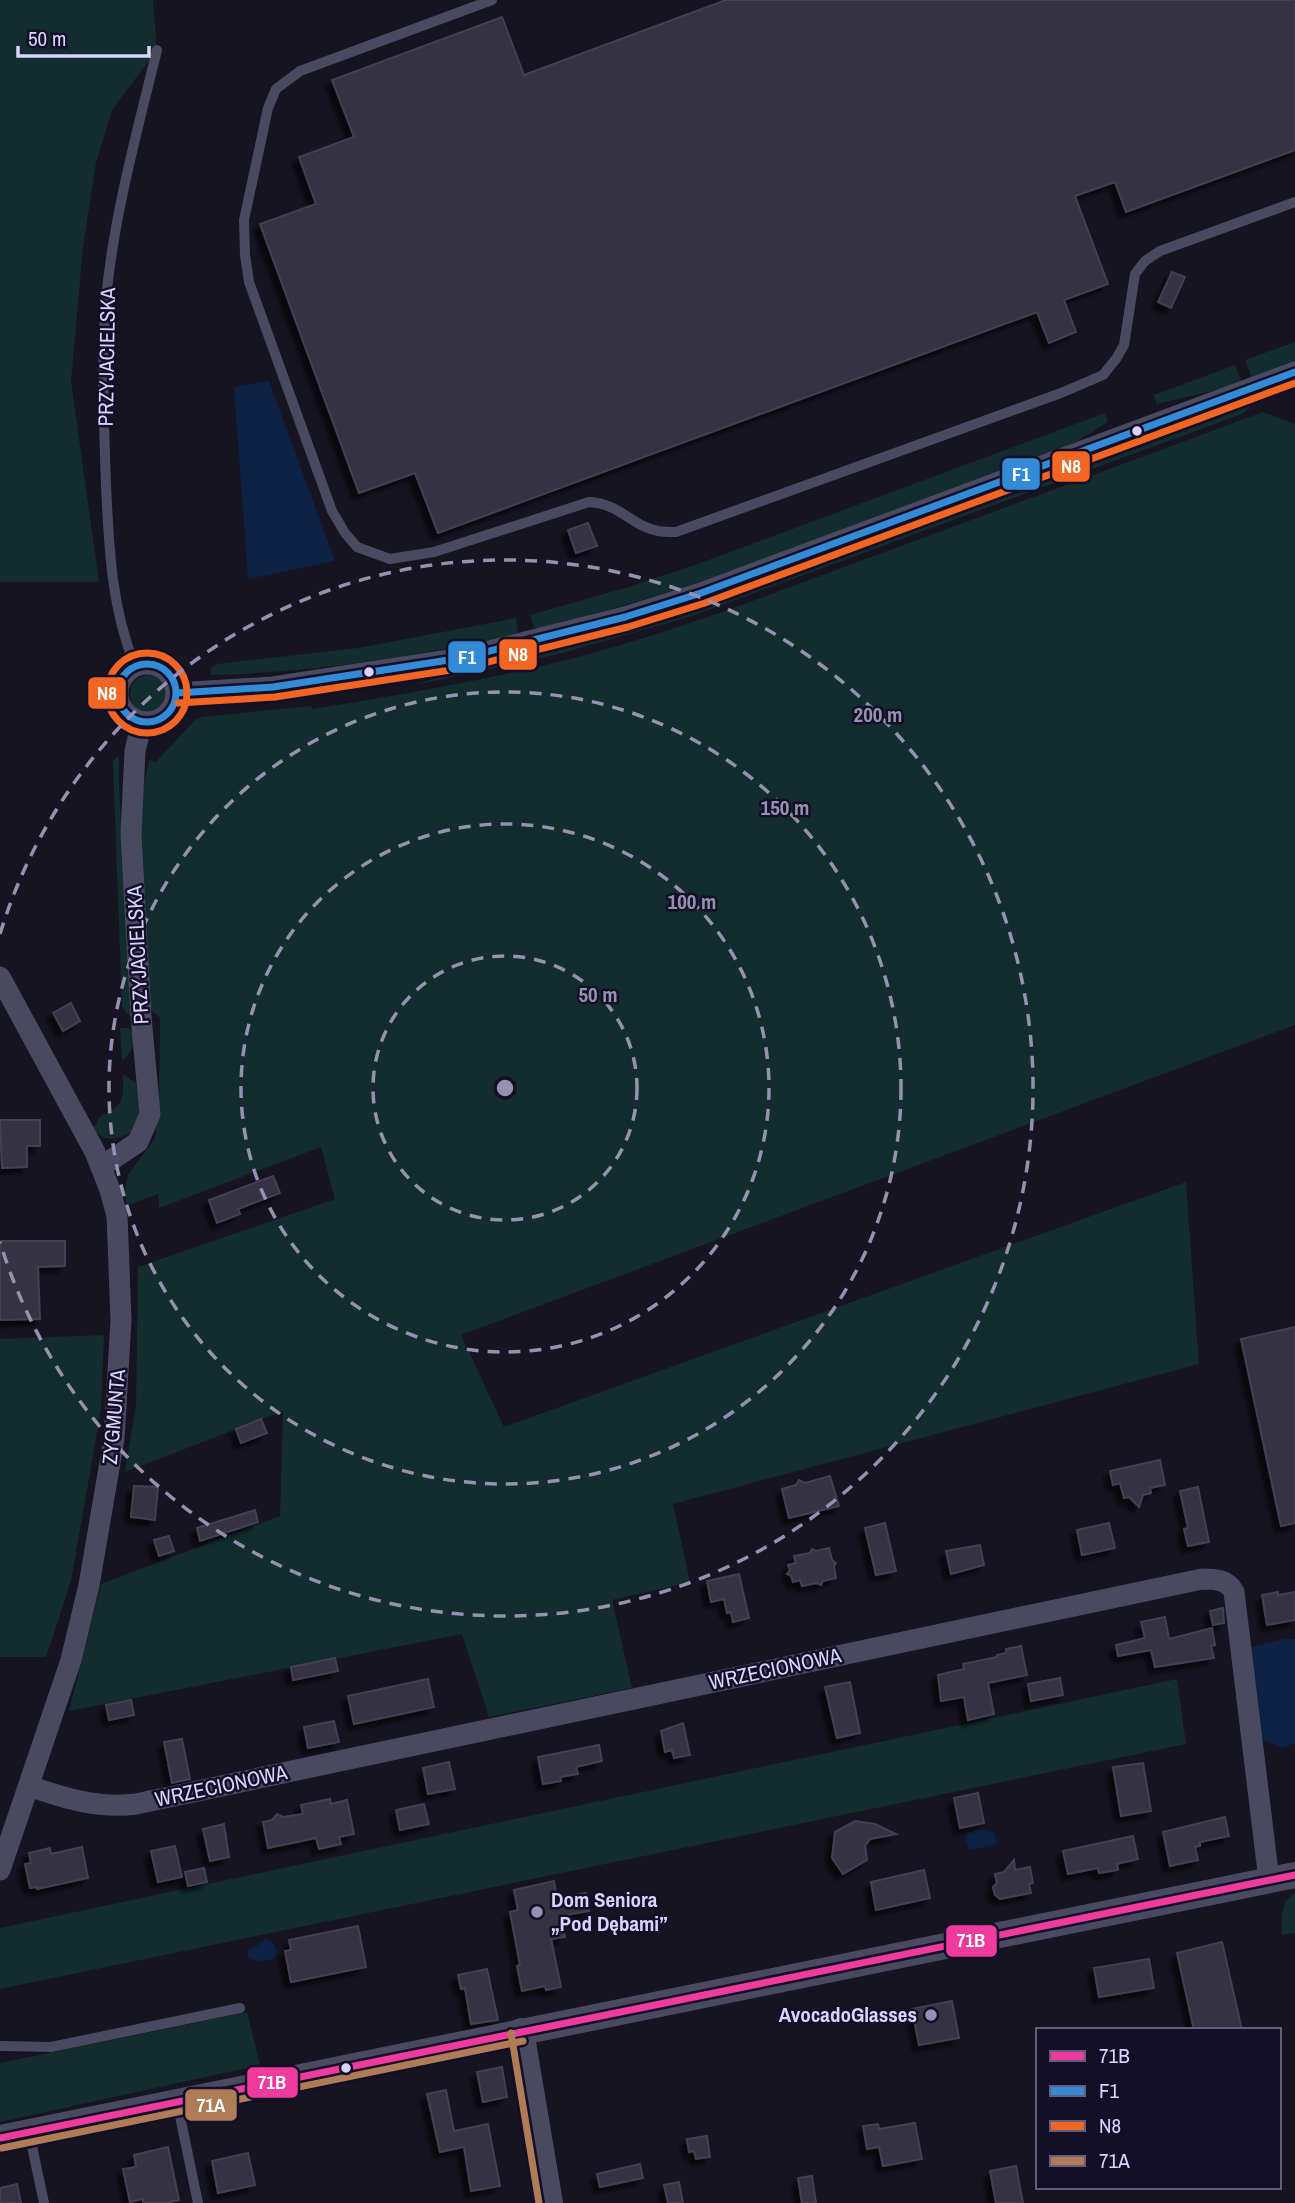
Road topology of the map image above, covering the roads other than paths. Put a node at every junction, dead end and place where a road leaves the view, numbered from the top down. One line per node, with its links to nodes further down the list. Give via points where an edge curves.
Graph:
1 (492, 0): 3 (lane, via 300,71 276,89 244,220 248,282 332,511 357,547 390,559 434,552 589,502 614,507 659,532 676,532 1061,393 1103,375 1116,359 1124,345 1135,274 1145,261 1160,251)
2 (157, 50): 5 (lane, PRZYJACIELSKA, via 111,257 103,372 108,545 117,614)
3 (1295, 202)
4 (1295, 372): 6 (street, via 701,593 625,617 462,658 273,687)
5 (135, 666): 6 (street, via 152,664 167,671); 7 (street, via 123,677 118,692 122,708)
6 (177, 693): 7 (street, via 166,716)
7 (142, 722): 9 (street, PRZYJACIELSKA, via 135,751 131,834 150,1114 138,1142)
8 (0, 977): 9 (street, ZYGMUNTA)
9 (101, 1167): 10 (street, ZYGMUNTA, via 115,1207 118,1243 121,1320 114,1439 74,1647)
10 (29, 1786): 11 (street, ZYGMUNTA); 13 (street, WRZECIONOWA, via 105,1806 136,1804 1215,1579 1234,1592)
11 (2, 1857)
12 (1295, 1875): 13 (street)
13 (1269, 1880): 15 (street)
14 (240, 2008): 16 (lane, via 51,2048)
15 (521, 2031): 17 (street); 22 (street)
16 (0, 2046)
17 (177, 2102): 18 (street); 21 (lane)
18 (29, 2132): 19 (street); 20 (lane)
19 (0, 2138)
20 (44, 2203)
21 (198, 2203)
22 (550, 2203)

